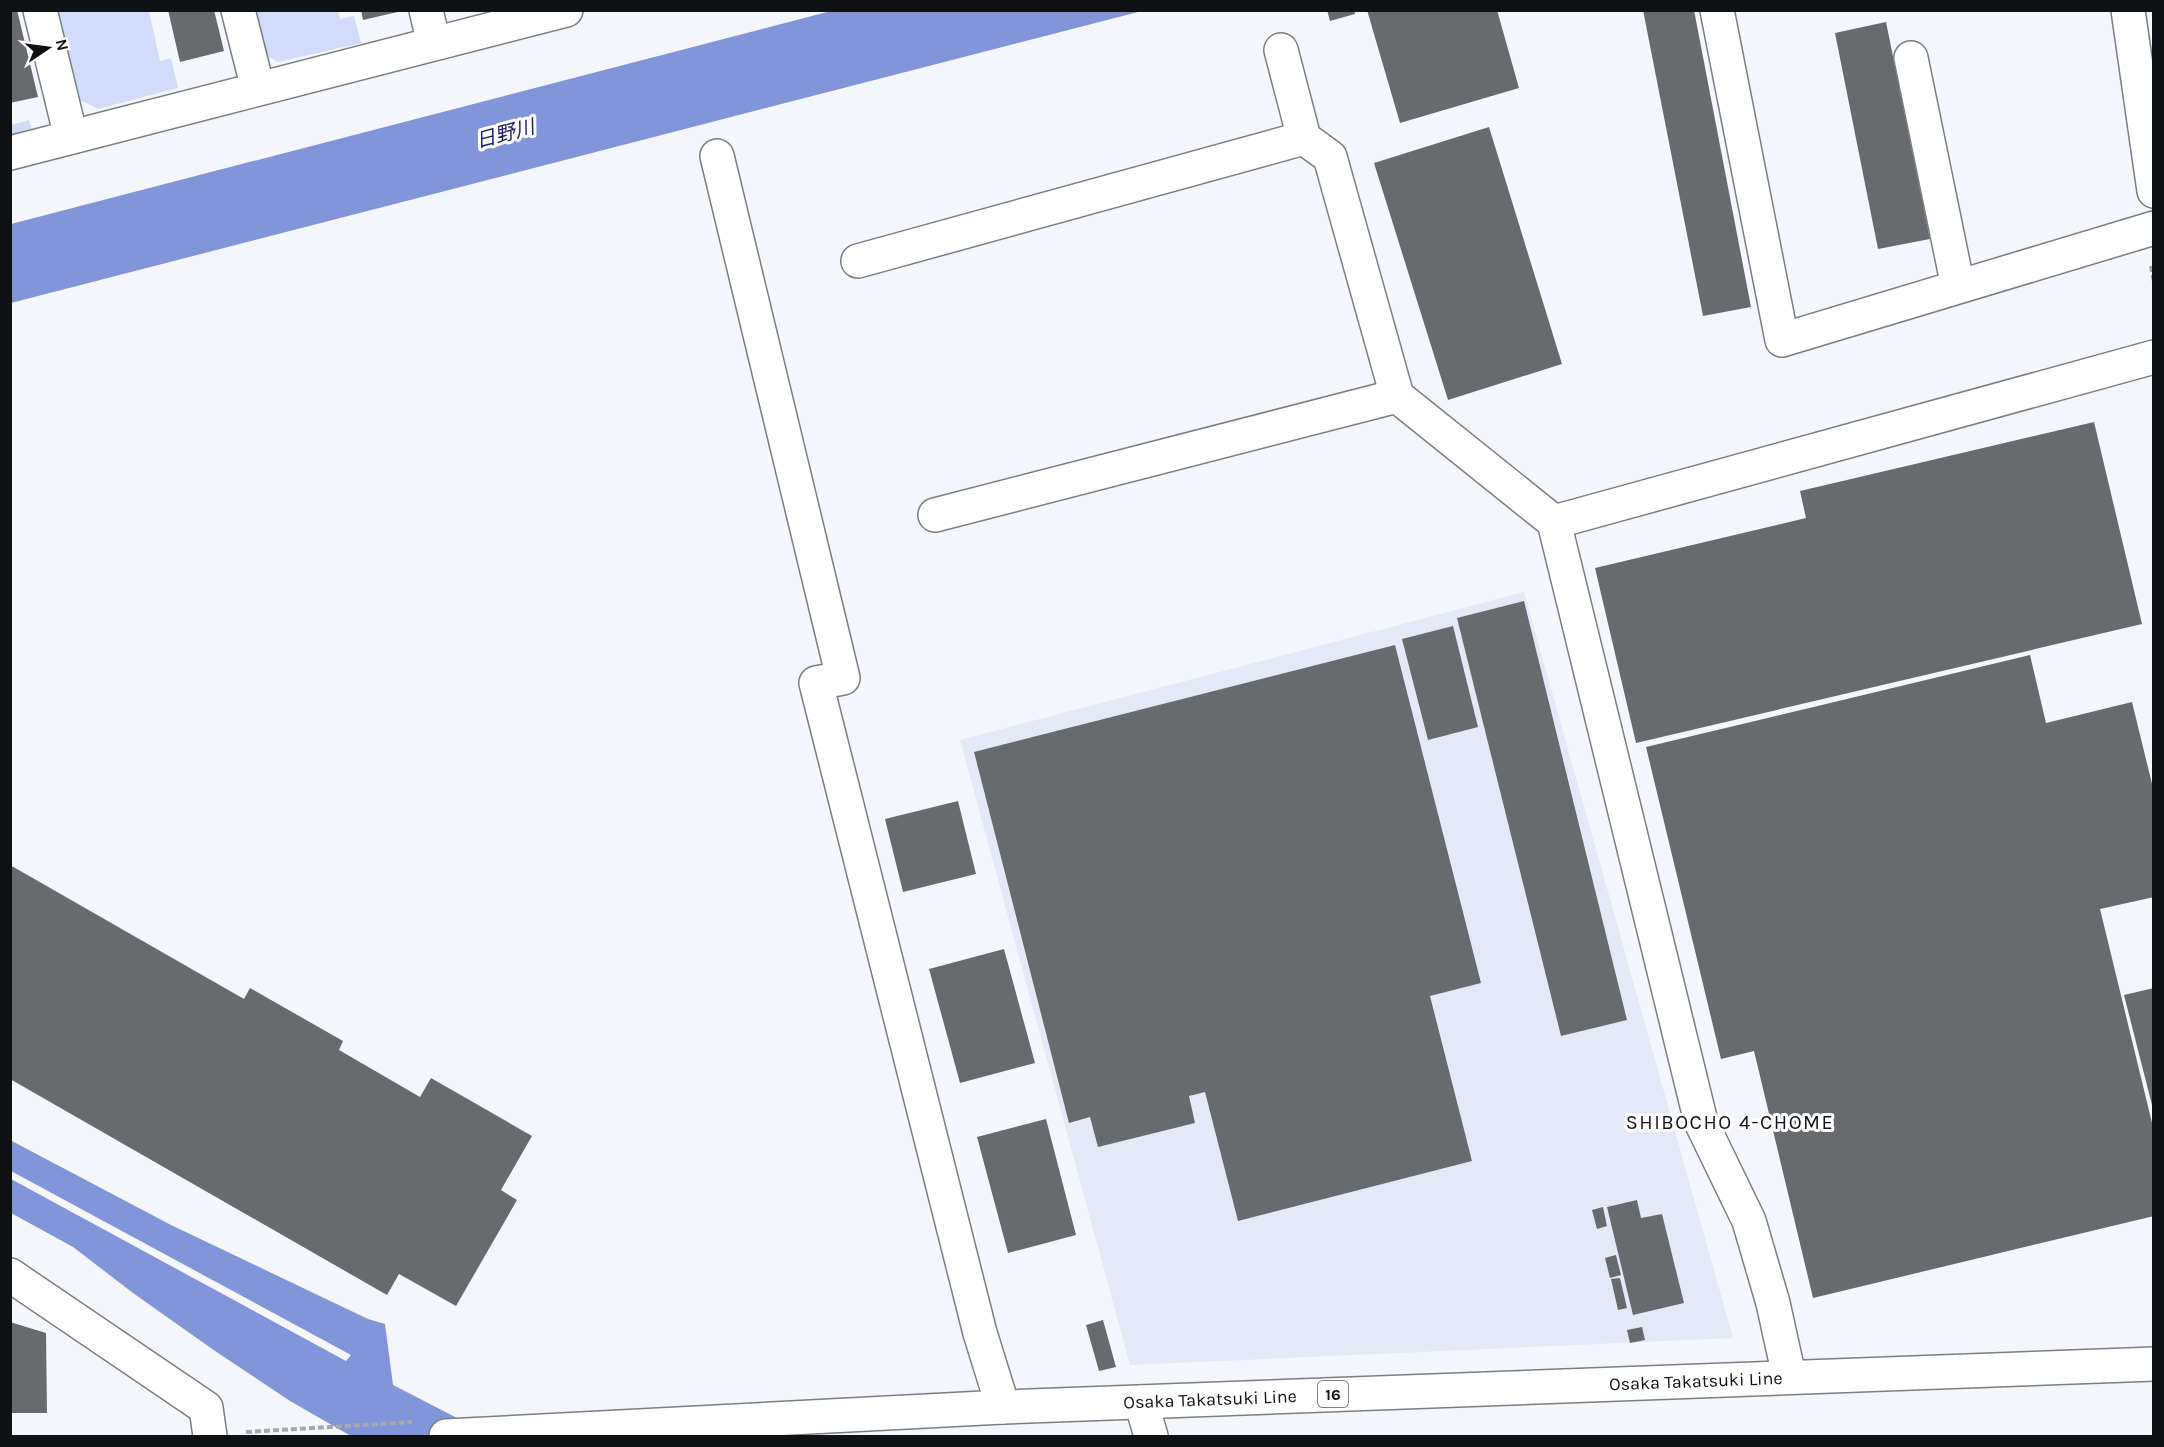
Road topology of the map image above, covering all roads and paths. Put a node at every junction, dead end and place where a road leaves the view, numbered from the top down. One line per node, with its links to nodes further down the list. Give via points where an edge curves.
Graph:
1 (40, 10): 11 (street)
2 (238, 10): 10 (street)
3 (426, 10): 7 (street)
4 (566, 10): 7 (street)
5 (1717, 10): 18 (street, via 1782,340)
6 (2128, 10): 15 (street)
7 (434, 44): 10 (street)
8 (1281, 50): 12 (street)
9 (1911, 58): 18 (street)
10 (258, 89): 11 (street)
11 (71, 137): 13 (street)
12 (1304, 138): 17 (street); 20 (street, via 1330,157)
13 (10, 153)
14 (717, 156): 27 (street, via 843,678 816,683)
15 (2154, 191)
16 (2154, 228): 18 (street)
17 (858, 261)
18 (1958, 287)
19 (2154, 357): 22 (street)
20 (1396, 396): 21 (street); 22 (street)
21 (935, 515)
22 (1554, 522): 25 (street, via 1701,1122 1749,1221)
23 (10, 1275): 29 (street, via 206,1408)
24 (2154, 1364): 25 (street, Osaka Takatsuki Line / 16)
25 (1789, 1376): 26 (street, Osaka Takatsuki Line / 16)
26 (1141, 1402): 27 (street, Osaka Takatsuki Line / 16); 30 (street)
27 (1002, 1407): 28 (street, Osaka Takatsuki Line / 16, via 512,1433)
28 (434, 1429): 29 (path, via 321,1427)
29 (210, 1435)
30 (1151, 1437)

